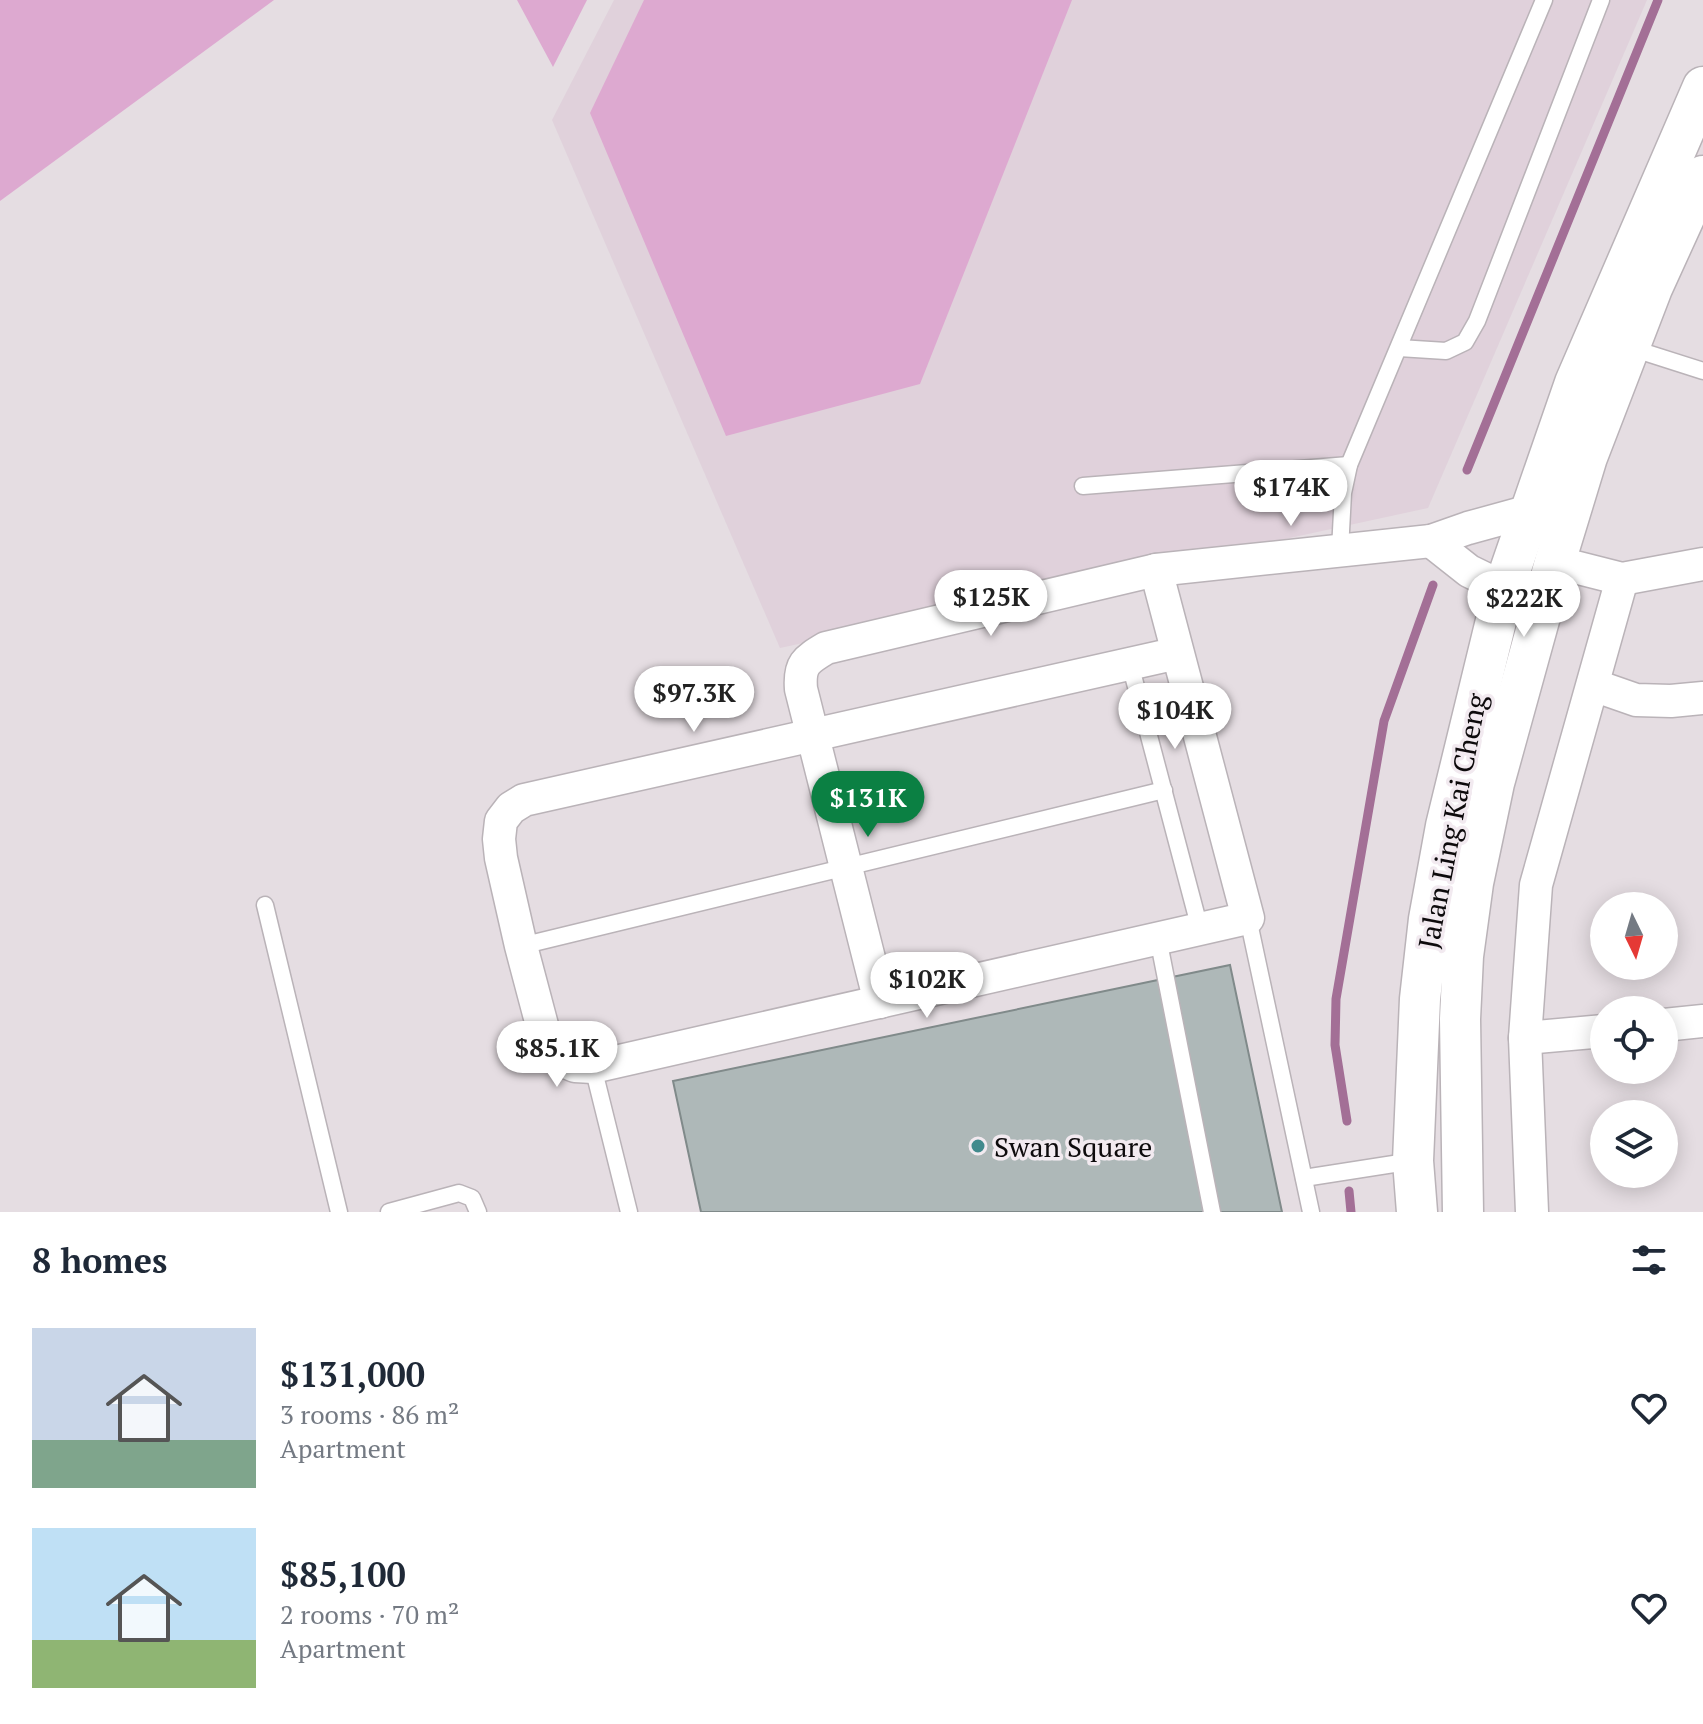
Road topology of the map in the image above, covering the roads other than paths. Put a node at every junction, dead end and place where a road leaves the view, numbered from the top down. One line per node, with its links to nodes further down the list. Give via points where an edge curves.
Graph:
1 (1544, 0): 6 (lane)
2 (1601, 0): 6 (lane, via 1465,342 1446,351)
3 (1703, 87): 10 (street, Jalan Ling Kai Cheng, via 1575,383)
4 (1703, 176): 5 (street, Jalan Ling Kai Cheng)
5 (1628, 347): 7 (lane); 13 (street, Jalan Ling Kai Cheng)
6 (1399, 348): 8 (lane)
7 (1703, 371)
8 (1349, 465): 9 (lane); 12 (lane)
9 (1083, 486)
10 (1530, 511): 11 (street); 17 (street, Jalan Ling Kai Cheng)
11 (1431, 541): 12 (street); 17 (street, via 1469,571)
12 (1340, 550): 15 (street)
13 (1555, 562): 16 (street); 45 (street, Jalan Ling Kai Cheng, via 1494,783 1473,883 1460,1019)
14 (1703, 564): 16 (street)
15 (1156, 570): 18 (street); 22 (street, via 826,648 808,658 800,673)
16 (1622, 579): 20 (street)
17 (1504, 588): 36 (street, Jalan Ling Kai Cheng, via 1429,919)
18 (1178, 653): 19 (street); 26 (street)
19 (1130, 664): 22 (street); 23 (lane)
20 (1593, 685): 21 (street, via 1636,700); 34 (street, via 1536,885)
21 (1703, 698)
22 (813, 736): 24 (street); 29 (street, via 524,800 511,808 501,821 501,858)
23 (1164, 790): 24 (lane); 27 (lane)
24 (846, 867): 29 (lane); 30 (street)
25 (265, 905): 38 (lane)
26 (1248, 918): 27 (street); 37 (lane)
27 (1200, 929): 28 (street)
28 (1158, 938): 30 (street); 42 (lane)
29 (521, 946): 35 (street, via 548,1048 575,1066)
30 (880, 1002): 35 (street)
31 (1703, 1021): 32 (street)
32 (1678, 1024)
33 (1590, 1032): 34 (street)
34 (1525, 1038): 46 (street)
35 (593, 1067): 41 (lane)
36 (1413, 1161): 37 (lane); 44 (street, Jalan Ling Kai Cheng)
37 (1304, 1178): 43 (lane)
38 (339, 1212)
39 (389, 1212): 40 (lane, via 459,1193 472,1198)
40 (478, 1212)
41 (629, 1212)
42 (1212, 1212)
43 (1311, 1212)
44 (1417, 1212)
45 (1463, 1212)
46 (1532, 1212)

